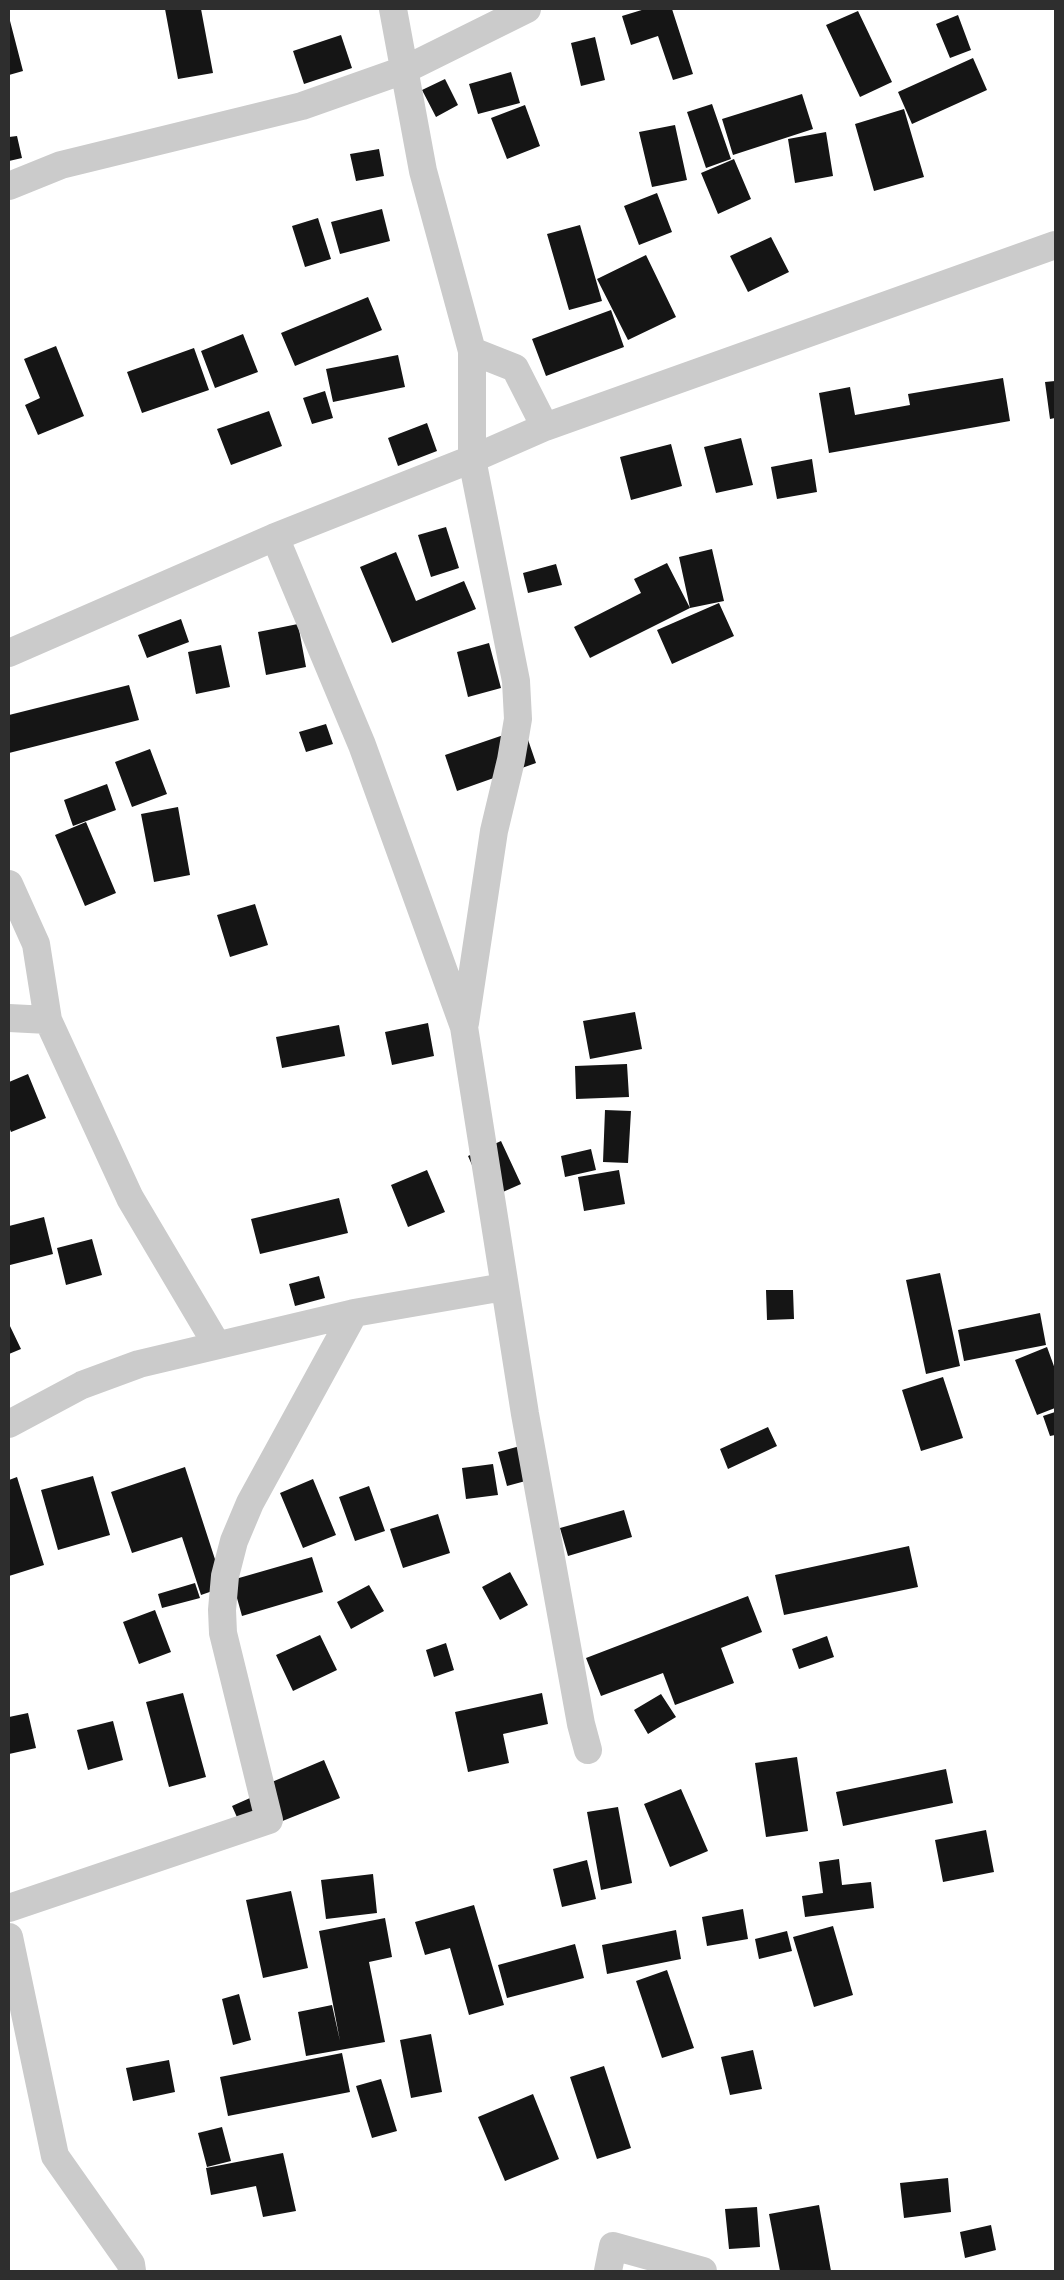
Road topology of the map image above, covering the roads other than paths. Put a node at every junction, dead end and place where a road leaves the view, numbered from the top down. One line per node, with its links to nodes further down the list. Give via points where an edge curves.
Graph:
1 (393, 9): 3 (street)
2 (527, 9): 3 (street)
3 (404, 70): 4 (street, via 302,106 61,165); 6 (street, via 423,171)
4 (9, 186)
5 (1055, 246): 7 (street)
6 (472, 351): 7 (street, via 515,368); 8 (street)
7 (545, 427): 8 (street)
8 (472, 459): 9 (street); 14 (street, via 516,681 518,720 494,831)
9 (275, 537): 10 (street); 14 (street, via 362,745)
10 (9, 653)
11 (9, 884): 13 (street, via 36,944)
12 (9, 1018): 13 (street)
13 (48, 1020): 17 (street, via 130,1198)
14 (464, 1027): 15 (street)
15 (504, 1287): 16 (street); 19 (street, via 524,1414)
16 (354, 1314): 17 (street); 20 (street, via 250,1503 234,1541 225,1576 224,1633 269,1820)
17 (217, 1345): 18 (street, via 139,1364 82,1385)
18 (9, 1424)
19 (588, 1750)
20 (9, 1908)
21 (9, 1937): 22 (street, via 55,2156)
22 (134, 2269)
23 (608, 2271): 24 (street, via 613,2246)
24 (703, 2271)

